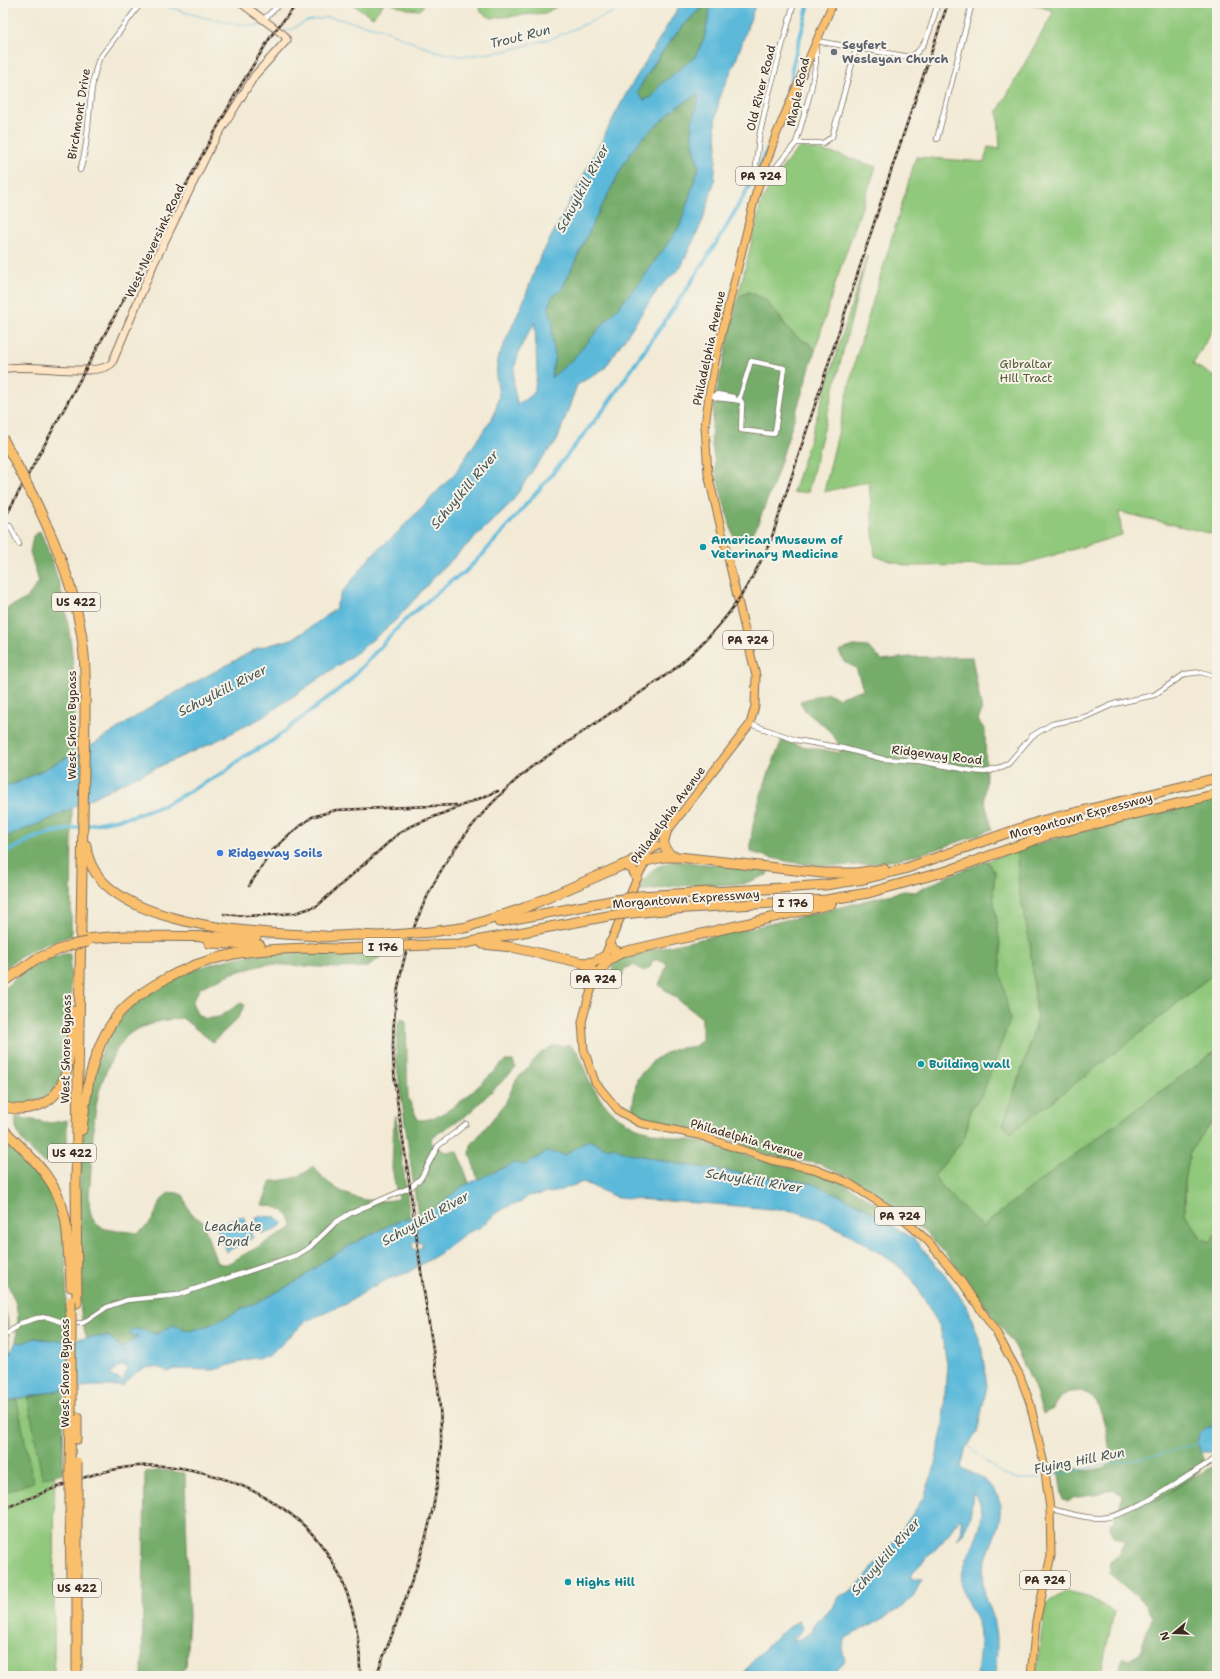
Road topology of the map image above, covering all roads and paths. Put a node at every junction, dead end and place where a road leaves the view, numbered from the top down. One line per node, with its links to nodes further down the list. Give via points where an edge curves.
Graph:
1 (141, 3): 13 (street, Birchmont Drive, via 99,59 93,80 86,152)
2 (241, 3): 8 (street)
3 (281, 3): 8 (street)
4 (794, 3): 14 (street, Old River Road, via 759,137 756,165)
5 (833, 3): 9 (main road, Philadelphia Avenue / PA 724)
6 (938, 3): 10 (street, via 923,45 914,56 906,58)
7 (972, 3): 11 (street)
8 (263, 20): 15 (street, West Neversink Road, via 287,40 254,75 211,146 154,263 112,363 100,370 84,371 27,366)
9 (816, 41): 10 (street); 12 (street, Maple Road, via 816,62 811,90); 14 (main road, Philadelphia Avenue / PA 724)
10 (856, 49): 12 (street, via 832,137 823,143)
11 (937, 139)
12 (796, 142): 14 (street, Maple Road, via 772,173)
13 (80, 170)
14 (760, 179): 16 (main road, Philadelphia Avenue / PA 724, via 716,357)
15 (3, 369)
16 (712, 395): 17 (street, via 716,398); 25 (main road, Philadelphia Avenue / PA 724, via 705,426 708,474 756,676 755,706)
17 (737, 400): 17 (street, via 742,403 741,430 773,434 784,368 751,361)
18 (3, 439): 20 (highway, West Shore Bypass / US 422)
19 (3, 451): 20 (highway, West Shore Bypass / US 422)
20 (13, 464): 24 (highway, West Shore Bypass / US 422, via 56,558 72,611 80,663)
21 (3, 525): 22 (street, via 10,526)
22 (19, 544)
23 (1217, 677): 25 (street, Ridgeway Road, via 1190,672 1178,677 1162,691 1114,704 1090,715 1052,724 1032,736 1008,764 985,772 883,758 796,740)
24 (82, 718): 28 (highway, West Shore Bypass / US 422); 28 (highway, West Shore Bypass / US 422)
25 (750, 724): 29 (main road, Philadelphia Avenue / PA 724)
26 (1217, 778): 31 (highway, Morgantown Expressway / I 176, via 1041,821)
27 (1217, 794): 35 (highway, Morgantown Expressway / I 176, via 1046,836)
28 (82, 832): 38 (highway, via 88,858 99,878 114,893 134,904 176,918 221,927 277,934); 50 (highway, West Shore Bypass / US 422); 54 (highway, West Shore Bypass / US 422)
29 (666, 833): 30 (main road, Philadelphia Avenue / PA 724); 32 (highway, via 664,849)
30 (656, 846): 33 (main road, Philadelphia Avenue / PA 724); 34 (highway)
31 (944, 854): 32 (highway, via 886,869 835,874); 37 (highway, Morgantown Expressway / I 176, bridge, via 904,869 864,879 824,885 639,896)
32 (675, 857): 33 (highway)
33 (646, 861): 36 (main road, Philadelphia Avenue / PA 724)
34 (623, 865): 36 (highway, via 632,868); 37 (highway, via 520,910)
35 (950, 870): 42 (highway, Morgantown Expressway / I 176, bridge, via 875,891 826,900 632,913); 44 (highway, via 897,889)
36 (637, 878): 40 (main road, Philadelphia Avenue / PA 724)
37 (464, 928): 38 (highway, Morgantown Expressway / I 176, bridge, via 379,936)
38 (325, 936): 39 (highway, via 124,936)
39 (86, 940): 41 (highway, bridge); 43 (highway, via 132,939)
40 (610, 943): 44 (highway, via 613,950); 45 (main road, Philadelphia Avenue / PA 724)
41 (71, 944): 48 (highway, via 34,956); 49 (highway, via 36,960)
42 (460, 944): 43 (highway, Morgantown Expressway / I 176, bridge); 46 (highway, via 497,944)
43 (313, 948): 54 (highway, via 261,949 216,958 174,974 140,994 124,1008 107,1032 92,1067)
44 (621, 953): 47 (highway, via 610,960)
45 (605, 956): 46 (highway, via 594,962); 47 (main road, Philadelphia Avenue / PA 724)
46 (583, 963): 47 (highway)
47 (597, 976): 60 (main road, Philadelphia Avenue / PA 724, via 582,1022 584,1050 595,1082 613,1105 640,1123 698,1134 776,1162 814,1169 836,1177 871,1196 927,1240 985,1314 1008,1351 1025,1387 1044,1464)
48 (3, 977)
49 (3, 982)
50 (74, 1006): 51 (highway, via 68,1065 60,1089 49,1100 36,1107 21,1109); 55 (highway, West Shore Bypass / US 422)
51 (3, 1106)
52 (466, 1124): 57 (street, via 438,1146 421,1178 411,1188 371,1203 343,1218 300,1253 190,1292 169,1297 127,1300 107,1307 83,1323 36,1318 21,1323)
53 (3, 1129): 55 (highway, via 42,1168 57,1193 65,1218)
54 (76, 1183): 56 (highway, West Shore Bypass / US 422)
55 (70, 1274): 56 (highway, West Shore Bypass / US 422)
56 (74, 1302): 59 (highway, West Shore Bypass / US 422, bridge)
57 (3, 1336)
58 (1217, 1458): 60 (street, via 1142,1503 1114,1516 1088,1518)
59 (73, 1500): 61 (highway, West Shore Bypass / US 422); 62 (highway, West Shore Bypass / US 422)
60 (1050, 1509): 63 (main road, Philadelphia Avenue / PA 724, via 1051,1556 1036,1621)
61 (71, 1676)
62 (77, 1676)
63 (1030, 1676)

